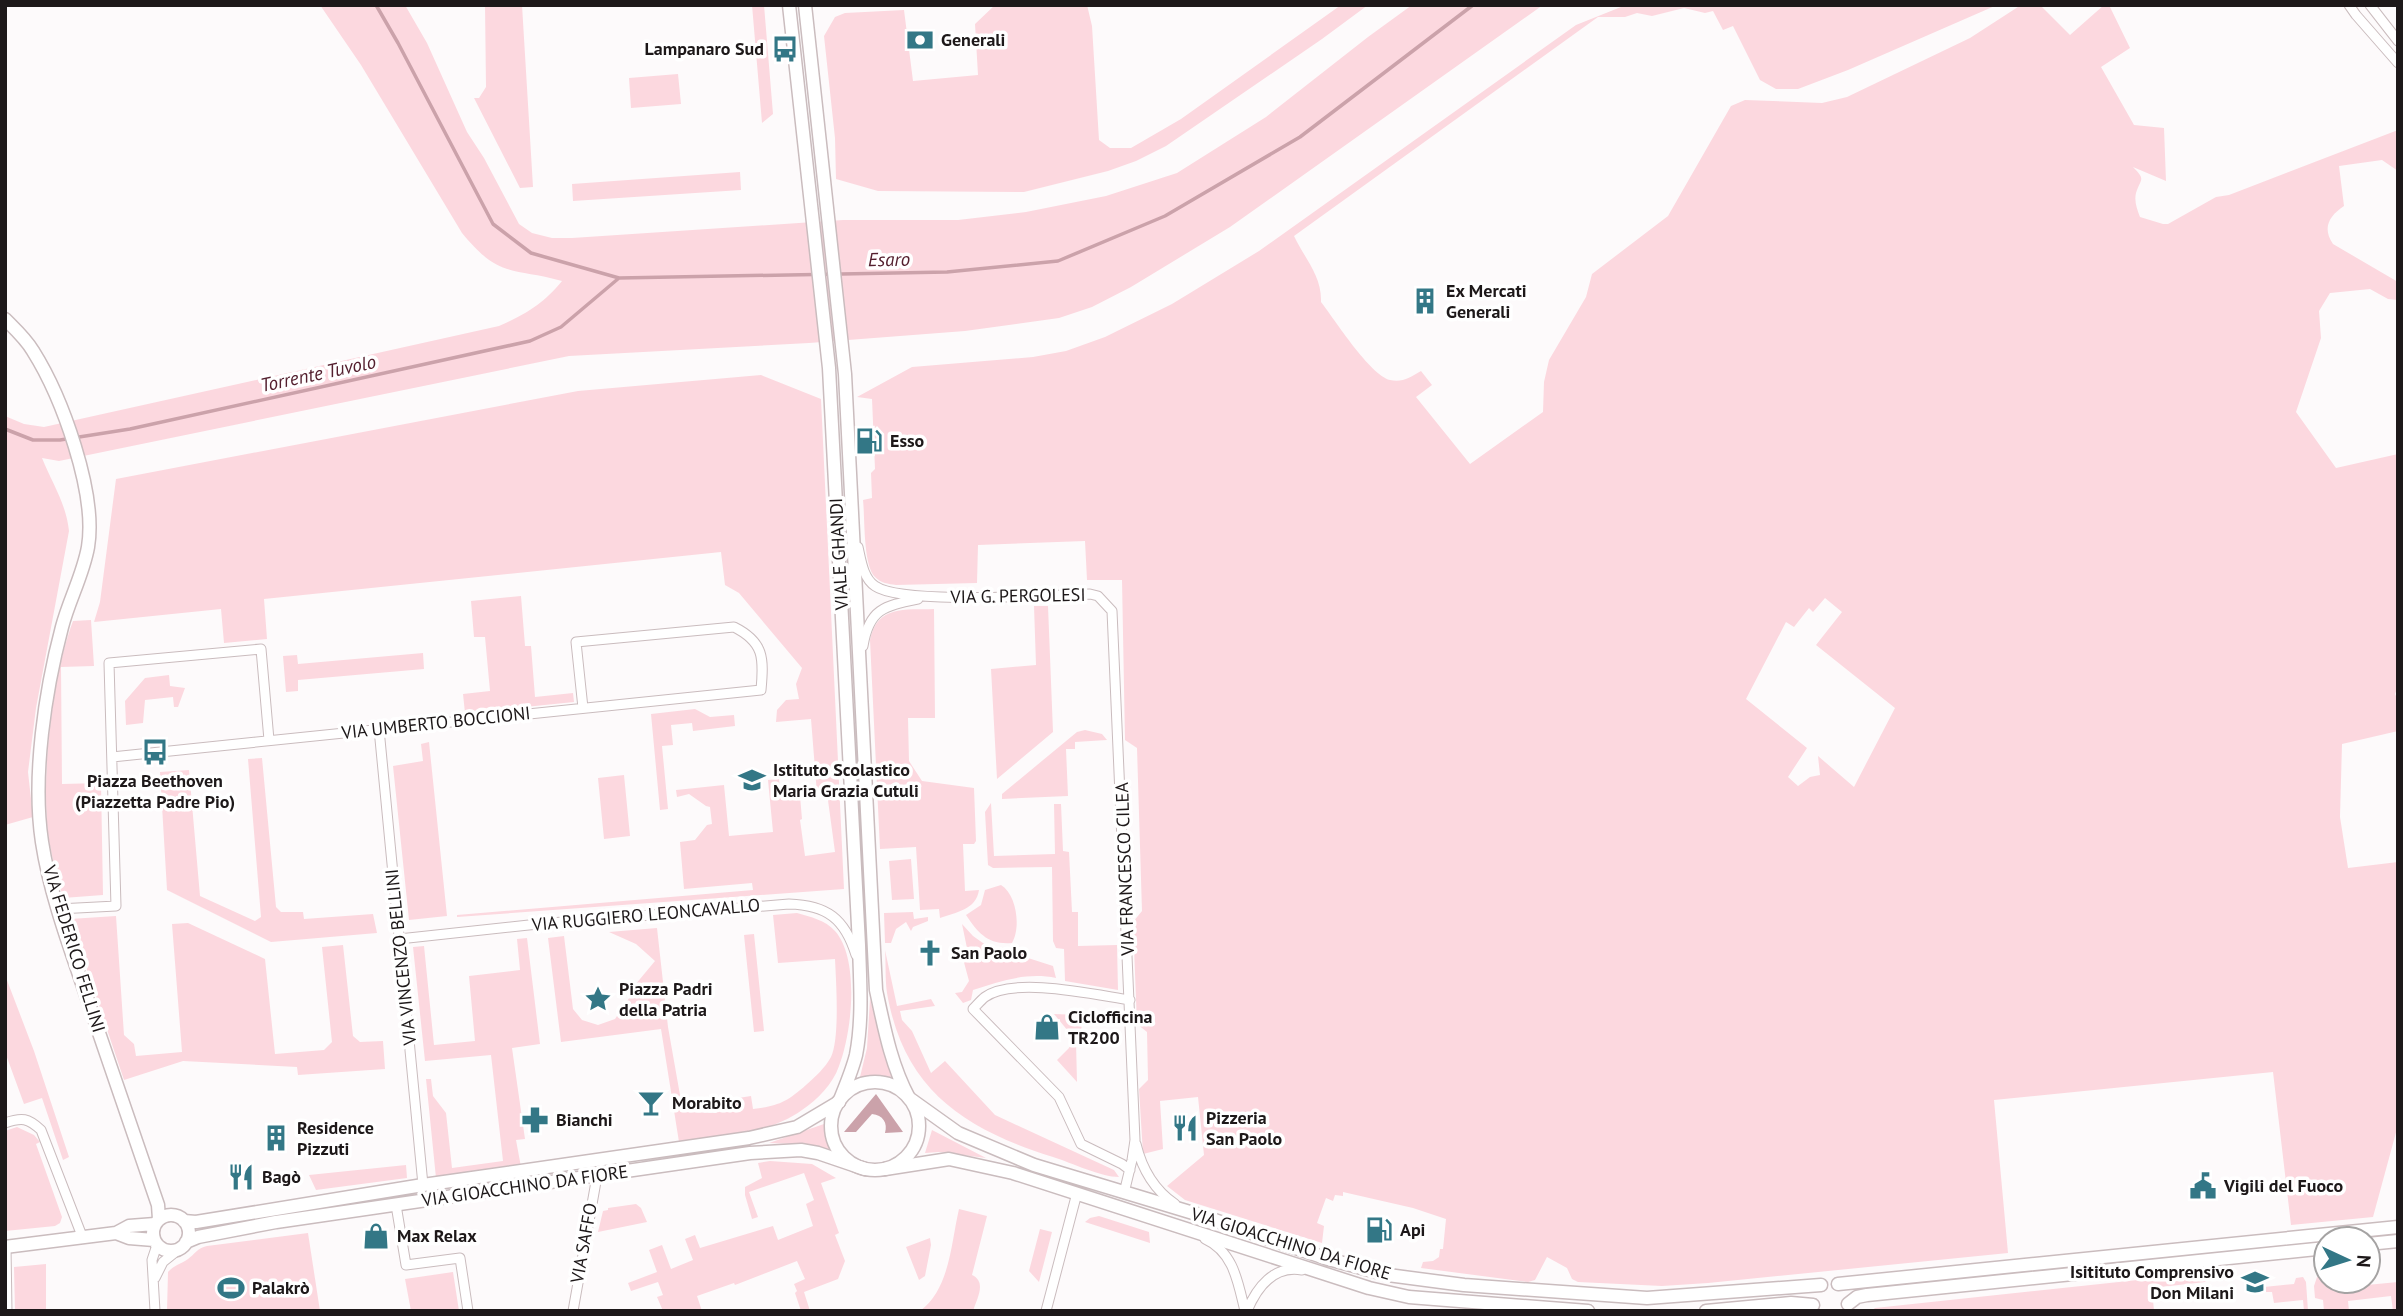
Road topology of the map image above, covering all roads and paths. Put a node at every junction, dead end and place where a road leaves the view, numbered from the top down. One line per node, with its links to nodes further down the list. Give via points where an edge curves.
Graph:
1 (789, 5): 8 (street, VIALE GHANDI)
2 (805, 5): 8 (street, VIALE GHANDI, via 845,374)
3 (2349, 5): 6 (street)
4 (2370, 5): 5 (street)
5 (2398, 41)
6 (2398, 63)
7 (5, 319): 16 (street, VIA FEDERICO FELLINI, via 33,350 60,405 85,480 89,514 84,565 61,630 39,774 42,842)
8 (845, 520): 9 (street, via 863,571 874,586 895,594); 11 (street, VIALE GHANDI); 18 (street, VIALE GHANDI)
9 (929, 597): 10 (street, VIA G. PERGOLESI, via 1090,594); 11 (street, via 891,605 872,618 865,631)
10 (1105, 602): 19 (street, VIA FRANCESCO CILEA, via 1114,626)
11 (861, 682): 20 (street, VIALE GHANDI, via 876,990 893,1059)
12 (583, 708): 12 (street, VIA UMBERTO BOCCIONI, via 761,690 759,650 751,636 734,627 576,642); 13 (street, VIA UMBERTO BOCCIONI)
13 (379, 729): 14 (street, VIA UMBERTO BOCCIONI); 17 (street, VIA VINCENZO BELLINI)
14 (269, 740): 15 (street, VIA UMBERTO BOCCIONI); 15 (street, via 261,649 109,663)
15 (111, 757): 16 (street, via 116,906)
16 (58, 909): 33 (street, VIA FEDERICO FELLINI)
17 (399, 939): 18 (street, VIA RUGGIERO LEONCAVALLO, via 800,904 823,909 843,927); 28 (street, VIA VINCENZO BELLINI)
18 (860, 967): 21 (street, VIALE GHANDI, via 858,1042)
19 (1130, 1000): 23 (street, VIA FRANCESCO CILEA); 26 (street, via 1017,988 987,996 973,1009 1059,1097 1081,1144)
20 (909, 1098): 21 (street, via 879,1082 856,1086); 25 (street, via 919,1121 915,1146 897,1165); 30 (street, VIA GIOACCHINO DA FIORE, via 958,1133 1034,1165)
21 (839, 1102): 24 (street, via 831,1128 834,1142 841,1154); 28 (street, VIA GIOACCHINO DA FIORE, via 783,1131)
22 (5, 1123): 38 (street, via 20,1118 41,1130)
23 (1135, 1140): 26 (street); 32 (street, via 1153,1184)
24 (864, 1169): 25 (street); 27 (street, VIA GIOACCHINO DA FIORE, via 818,1153 786,1150)
25 (885, 1169): 29 (street, VIA GIOACCHINO DA FIORE, via 949,1159)
26 (1130, 1170): 30 (street)
27 (597, 1176): 31 (street, VIA GIOACCHINO DA FIORE); 52 (street, VIA SAFFO)
28 (423, 1185): 34 (street, VIA GIOACCHINO DA FIORE)
29 (1077, 1193): 36 (street, VIA GIOACCHINO DA FIORE); 53 (street)
30 (1124, 1193): 32 (street, VIA GIOACCHINO DA FIORE)
31 (396, 1205): 40 (street, VIA GIOACCHINO DA FIORE, via 228,1230); 51 (street, via 406,1265 460,1258)
32 (1185, 1211): 45 (street, VIA GIOACCHINO DA FIORE, via 1328,1259 1404,1278 1647,1298)
33 (161, 1219): 34 (street, via 175,1216); 37 (street); 39 (street, via 153,1229)
34 (184, 1222): 40 (street, via 188,1231)
35 (2398, 1227): 46 (street)
36 (1181, 1228): 43 (street, VIA GIOACCHINO DA FIORE); 54 (street, via 1223,1251 1234,1267)
37 (116, 1233): 38 (street); 39 (street)
38 (82, 1236): 41 (street)
39 (155, 1242): 40 (street, via 166,1251); 44 (street)
40 (182, 1246): 44 (street, via 163,1262)
41 (5, 1247): 49 (street)
42 (2312, 1249): 48 (street, via 1867,1295 1857,1297)
43 (1321, 1273): 54 (street, via 1294,1269 1276,1273 1267,1278); 55 (street, VIA GIOACCHINO DA FIORE, via 1409,1297)
44 (155, 1280): 50 (street)
45 (1821, 1284): 46 (street, VIA GIOACCHINO DA FIORE); 47 (street, via 1813,1293)
46 (1839, 1284): 48 (street, via 1847,1293)
47 (1814, 1308): 56 (street, via 1791,1303)
48 (1846, 1308)
49 (7, 1311)
50 (155, 1311)
51 (468, 1311)
52 (573, 1311)
53 (1046, 1311)
54 (1246, 1311)
55 (1588, 1311)
56 (1706, 1311)

